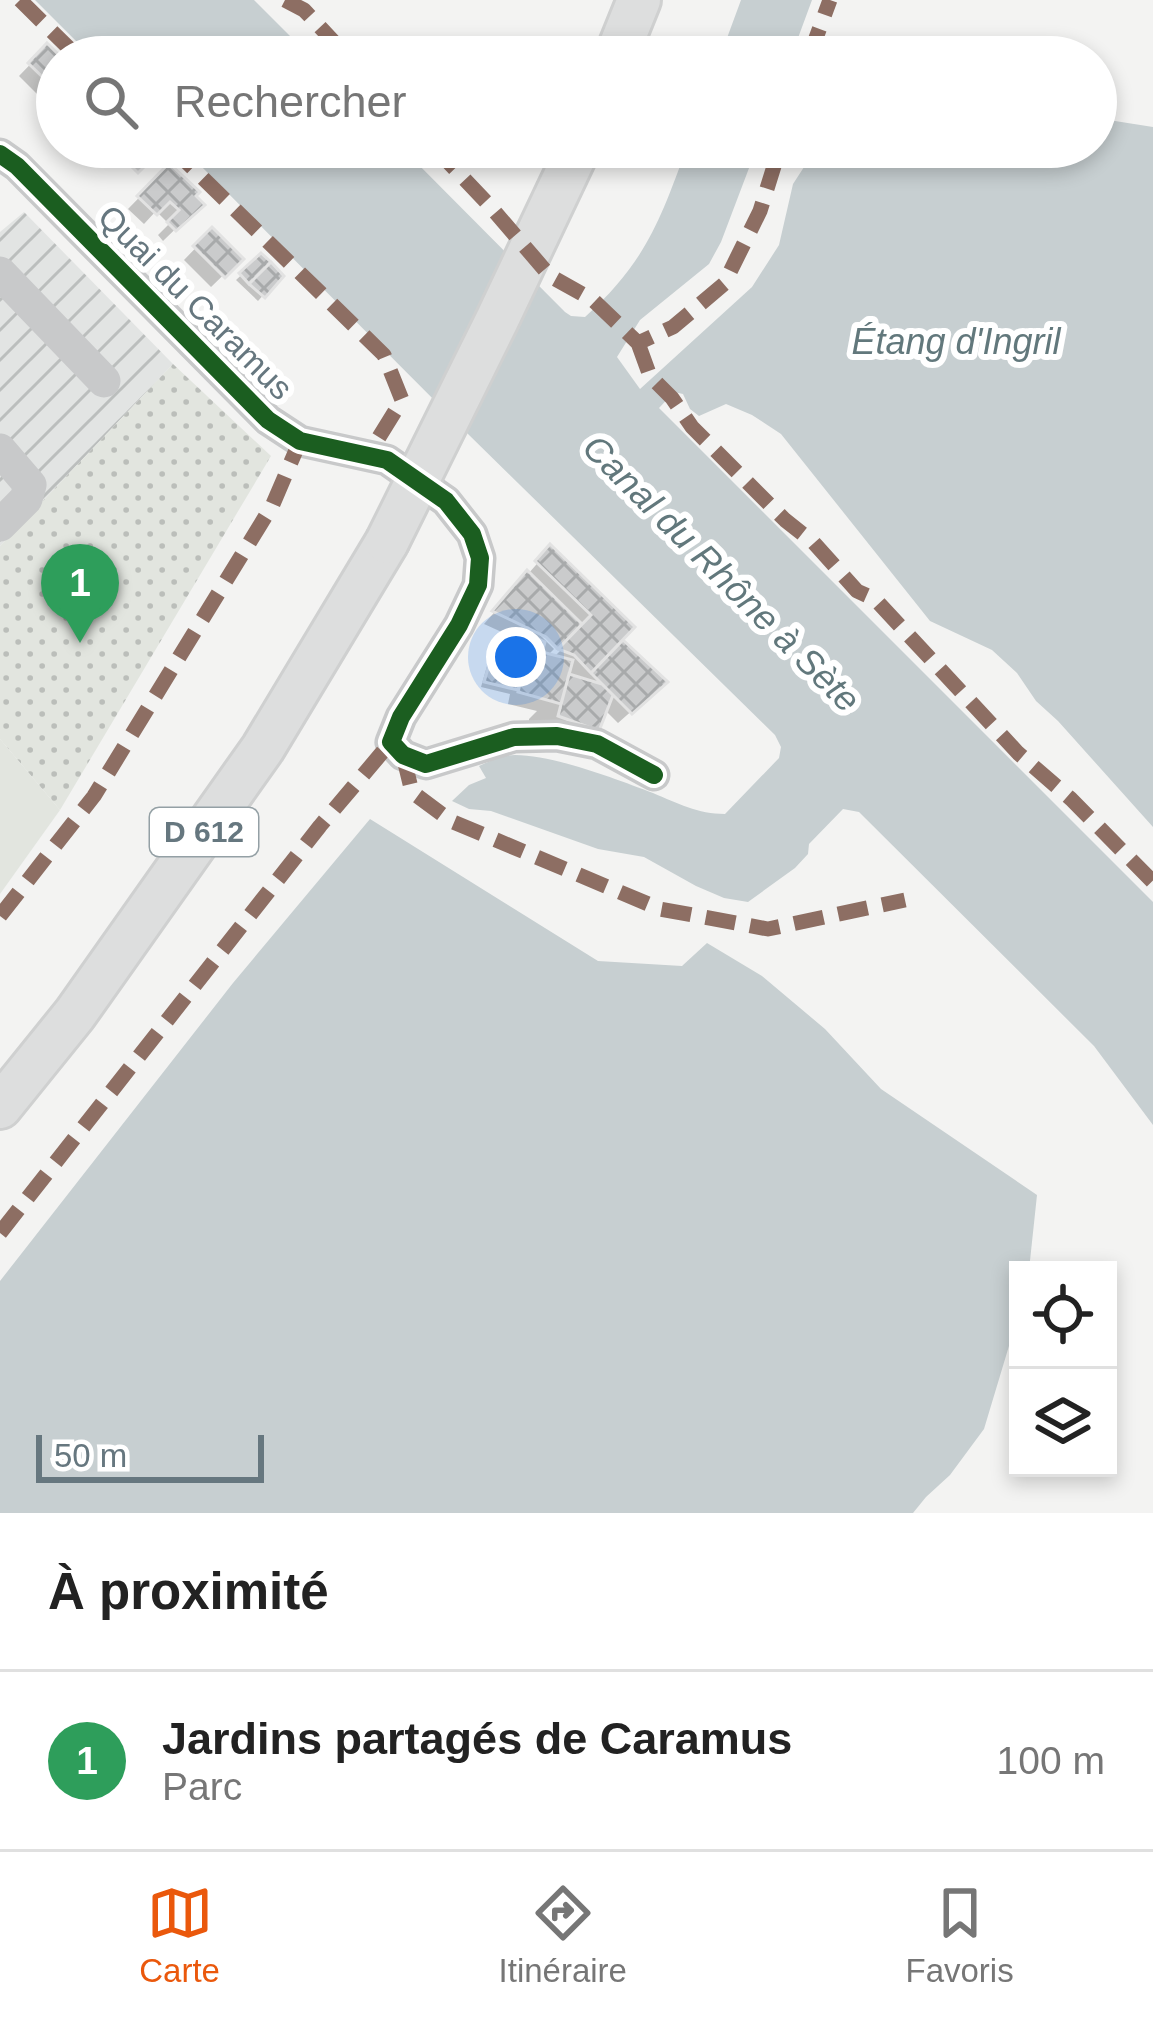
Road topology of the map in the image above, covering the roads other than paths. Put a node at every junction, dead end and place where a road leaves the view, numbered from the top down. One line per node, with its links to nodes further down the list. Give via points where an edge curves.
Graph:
1 (639, 0): 2 (main road)
2 (624, 36)
3 (6, 168): 9 (street, Quai du Caramus, via 268,420 300,441 387,460 446,501 472,535 478,585 401,717 391,742 403,755 427,764 514,737 557,736 597,744)
4 (569, 168): 10 (main road, D 612, bridge, via 387,542 262,748)
5 (0, 273): 6 (street)
6 (104, 381)
7 (0, 450): 8 (street, via 30,484 26,500)
8 (0, 525)
9 (654, 775)
10 (0, 1108)

